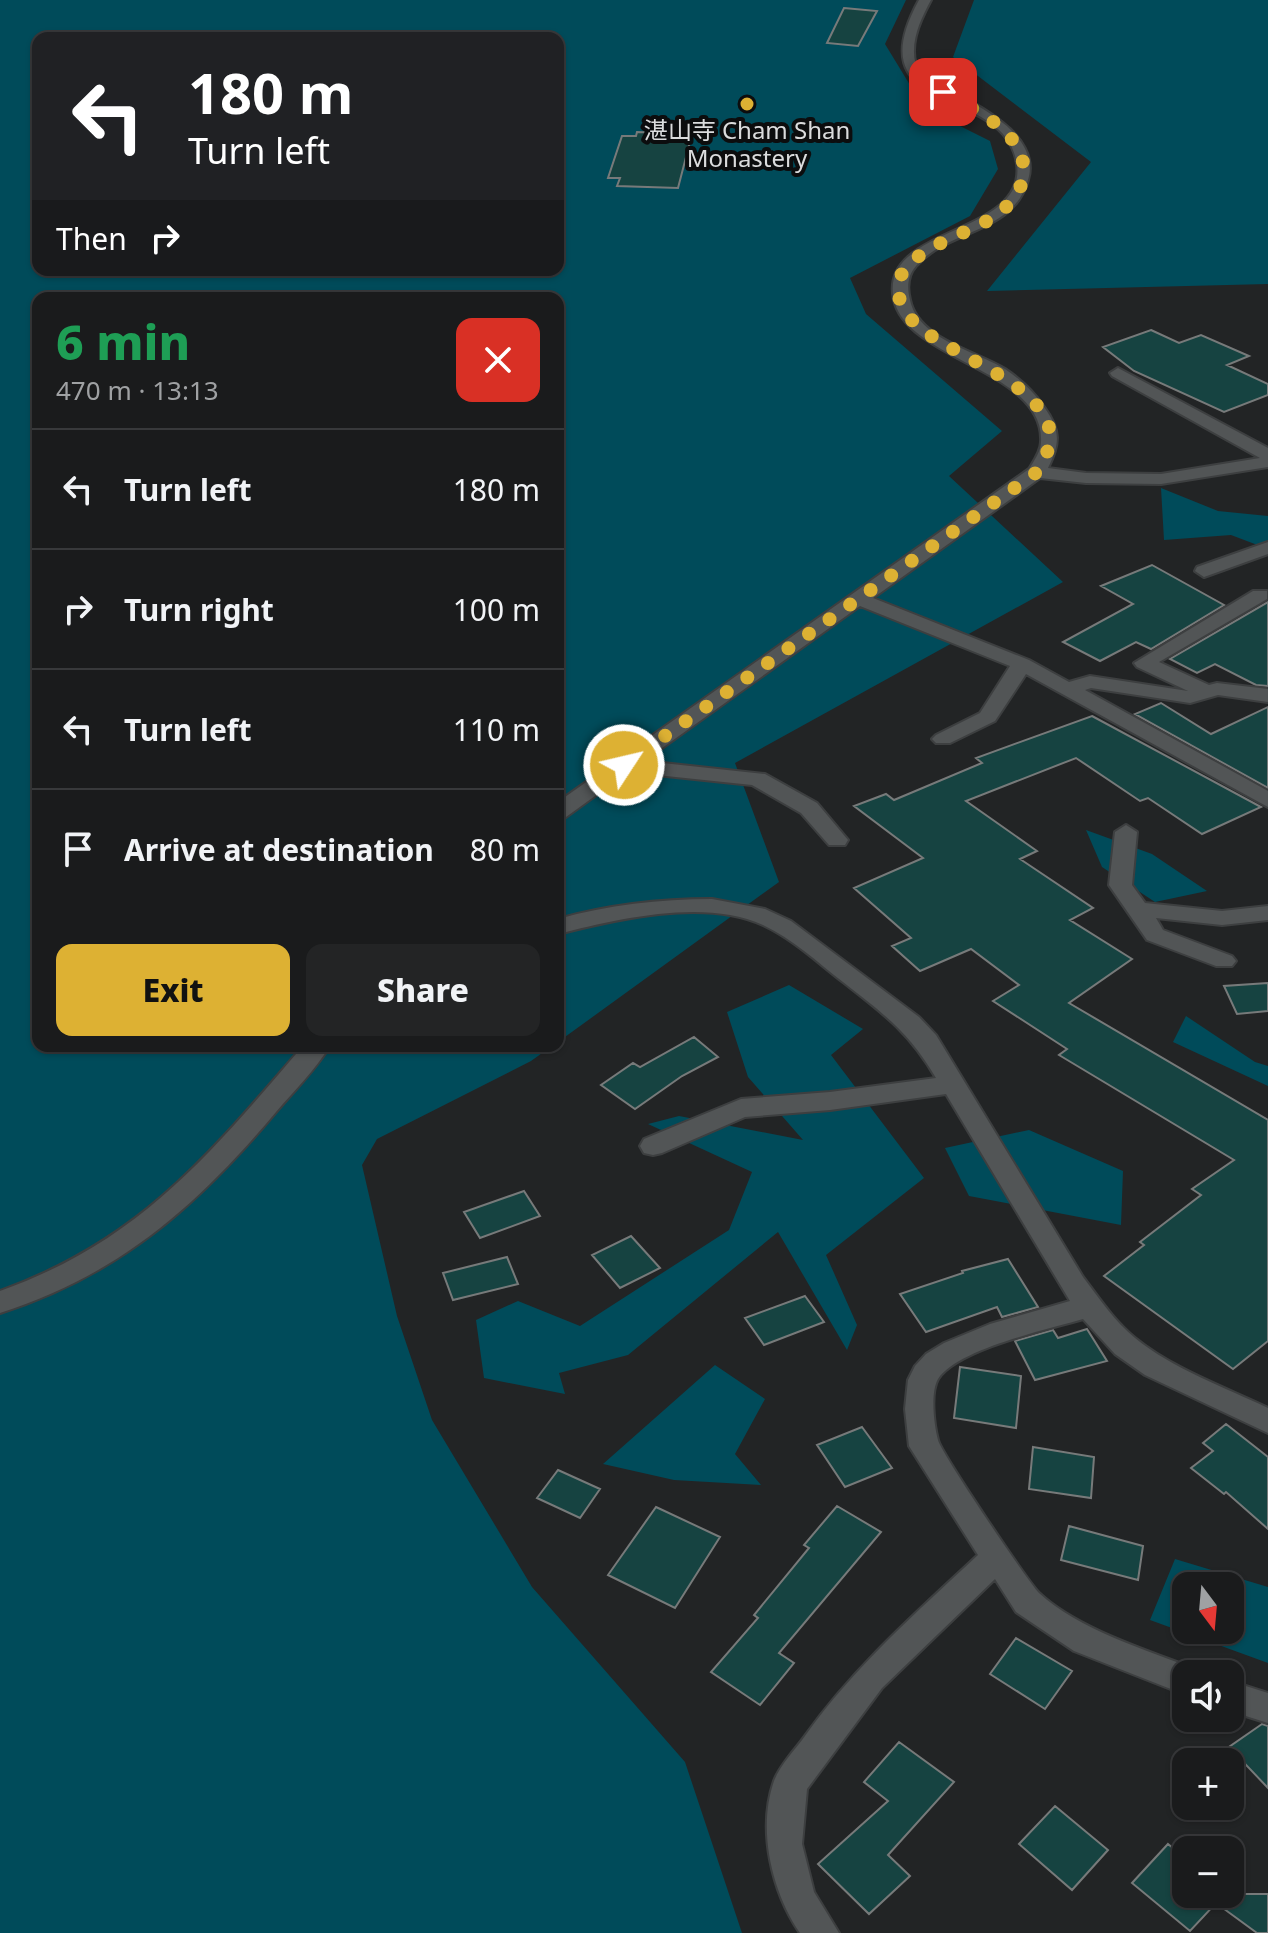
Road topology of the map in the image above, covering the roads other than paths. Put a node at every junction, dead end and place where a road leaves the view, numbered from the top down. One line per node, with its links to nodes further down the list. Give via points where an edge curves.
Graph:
1 (925, 0): 5 (street, via 906,54 910,70 999,126 1020,151 1024,178 1016,196 998,214 909,263 899,280 900,300 924,331 999,372 1028,397 1045,421 1050,444)
2 (1118, 373): 3 (street)
3 (1268, 455)
4 (1268, 462): 5 (street, via 1161,479)
5 (1037, 472): 9 (street)
6 (1268, 548): 7 (street)
7 (1204, 571)
8 (1260, 595): 12 (street, via 1144,663)
9 (858, 599): 10 (street); 15 (street)
10 (1022, 664): 11 (street); 14 (street, via 988,717)
11 (1067, 689): 12 (street, via 1090,682 1190,697); 16 (street)
12 (1208, 692): 13 (street)
13 (1268, 696)
14 (943, 739)
15 (624, 765): 17 (street); 19 (street, via 757,779 809,808)
16 (1268, 800)
17 (564, 808)
18 (1126, 832): 20 (street, via 1120,885)
19 (837, 840)
20 (1138, 909): 21 (street, via 1222,918); 23 (street, via 1155,935)
21 (1268, 913)
22 (564, 925): 25 (street, via 663,908 756,913 795,934 906,1019 927,1041)
23 (1224, 961)
24 (312, 1052): 27 (street, via 200,1181 146,1228 85,1266)
25 (953, 1084): 26 (street, via 741,1108); 28 (street)
26 (653, 1146)
27 (0, 1302)
28 (1088, 1307): 29 (street, via 1112,1336 1155,1367); 30 (street, via 958,1348 923,1377 924,1446)
29 (1268, 1421)
30 (996, 1558): 31 (street, via 1027,1602 1086,1641); 34 (street, via 870,1678 790,1784 784,1844 798,1899)
31 (1172, 1675)
32 (1244, 1700): 33 (street)
33 (1268, 1708)
34 (821, 1933)

